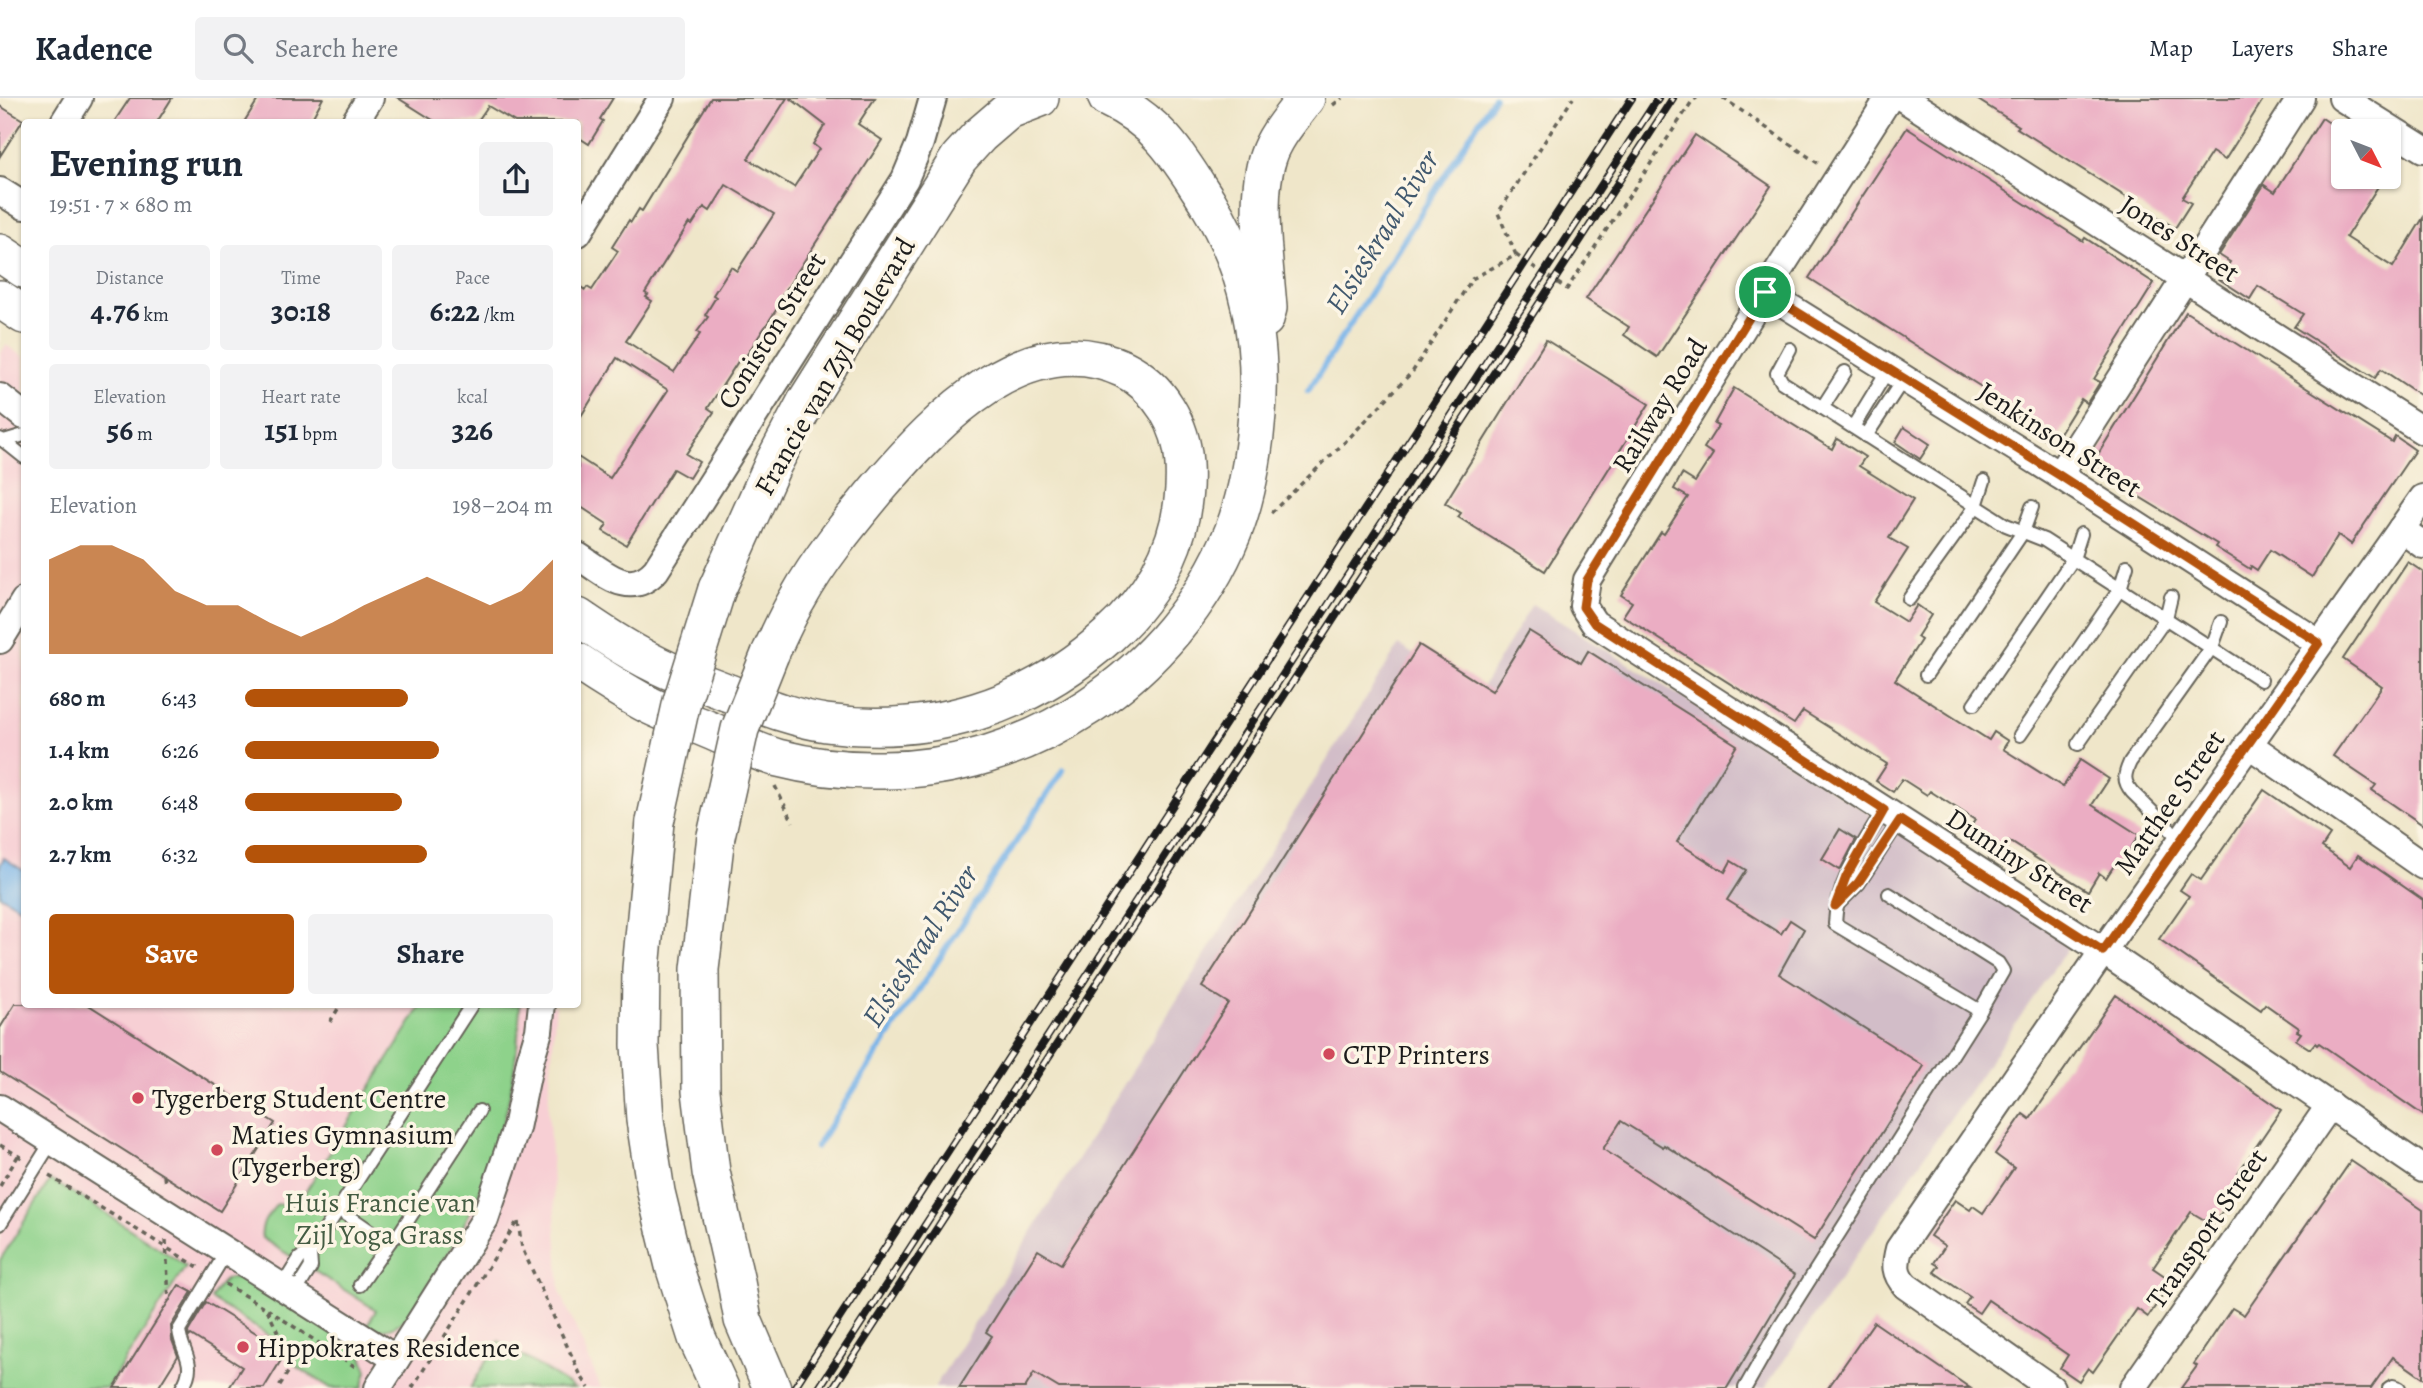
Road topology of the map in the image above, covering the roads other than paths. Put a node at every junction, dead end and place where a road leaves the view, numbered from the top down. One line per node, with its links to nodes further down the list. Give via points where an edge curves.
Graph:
1 (79, 98): 12 (street)
2 (370, 98): 13 (street)
3 (662, 98): 15 (street)
4 (933, 98): 44 (street, Coniston Street, via 905,179 656,570 648,580 629,584)
5 (1040, 98): 94 (main road, Francie van Zyl Boulevard, bridge, via 1009,110 959,158 807,400 772,464 718,589 682,701 655,822 645,906 640,1045 656,1192 697,1338)
6 (1107, 98): 23 (main road, via 1148,122 1183,163 1216,216 1254,315)
7 (1889, 98): 19 (street, Railway Road)
8 (1903, 98): 18 (street, Jones Street)
9 (2301, 98): 18 (street)
10 (2342, 98): 14 (street)
11 (1317, 104): 23 (main road, via 1277,138 1268,158 1261,198 1268,308)
12 (66, 119)
13 (357, 119)
14 (2423, 149)
15 (581, 228)
16 (0, 253): 17 (main road)
17 (21, 267)
18 (2186, 280): 30 (street, Jones Street); 35 (street)
19 (1765, 292): 25 (street, Jenkinson Street); 51 (street, Railway Road, via 1587,580)
20 (0, 299): 21 (main road)
21 (21, 313)
22 (1790, 349): 27 (lane, via 1777,377)
23 (1257, 358): 58 (main road, via 1254,458 1233,531 1201,595 1167,639 1120,685 1077,715 1030,739 988,755 928,767 874,771 821,766 776,757 646,704)
24 (1845, 372): 27 (lane)
25 (1896, 373): 29 (lane); 32 (lane); 35 (street, Jenkinson Street)
26 (0, 397): 28 (street)
27 (1822, 408): 29 (lane)
28 (21, 414)
29 (1853, 427): 32 (lane)
30 (2423, 430)
31 (21, 436): 33 (lane)
32 (1866, 436): 38 (lane)
33 (2, 440): 34 (lane)
34 (21, 455)
35 (2059, 475): 56 (street, Jenkinson Street)
36 (1984, 481): 38 (lane)
37 (2423, 498): 40 (street, Matthee Street)
38 (1976, 506): 41 (lane); 49 (lane)
39 (2032, 507): 41 (lane)
40 (2401, 529): 43 (street); 56 (street, Matthee Street)
41 (2023, 532): 45 (lane); 59 (lane)
42 (2081, 534): 45 (lane)
43 (2423, 545)
44 (581, 558)
45 (2073, 559): 47 (lane); 65 (lane)
46 (2127, 566): 47 (lane)
47 (2120, 589): 52 (lane); 66 (lane)
48 (2171, 597): 52 (lane)
49 (1909, 599)
50 (21, 606): 55 (street)
51 (1583, 607): 69 (street, Duminy Street, via 1594,623)
52 (2166, 618): 57 (lane); 67 (lane)
53 (581, 619): 61 (main road, bridge, via 668,670)
54 (2221, 622): 57 (lane)
55 (0, 640)
56 (2319, 643): 68 (street, Matthee Street)
57 (2212, 647): 60 (lane); 70 (lane, via 2125,774 2126,785)
58 (581, 665)
59 (1926, 676)
60 (2261, 680)
61 (751, 701)
62 (751, 701): 63 (main road, bridge, via 824,722 888,726 943,720 985,711 1030,692 1074,664 1127,617 1154,583 1173,545 1183,495 1182,453 1170,413 1138,377 1102,361 1075,356 1016,370 961,402 849,522 798,596)
63 (751, 701)
64 (751, 701): 95 (main road, bridge, via 740,729 716,836 700,969 701,1091 711,1171 743,1320)
65 (1973, 704)
66 (2020, 735)
67 (2078, 744)
68 (2248, 744): 70 (street, Matthee Street); 71 (street)
69 (1892, 815): 73 (lane, via 1846,877); 73 (lane, via 1858,883); 74 (street, Duminy Street)
70 (2181, 840): 74 (street, Matthee Street)
71 (2423, 866)
72 (1889, 894): 78 (lane, via 1998,963 2003,971)
73 (1835, 906): 78 (lane, via 1835,924)
74 (2103, 951): 80 (street, Duminy Street); 97 (street, Matthee Street, via 1899,1249 1894,1267 1906,1286)
75 (469, 1008): 85 (lane)
76 (526, 1008): 79 (street)
77 (540, 1008): 79 (street)
78 (1980, 1011): 96 (lane)
79 (530, 1061): 91 (street, via 516,1128 485,1219)
80 (2330, 1105): 84 (street, Duminy Street); 98 (street, Transport Street)
81 (0, 1108): 83 (street)
82 (479, 1111): 87 (lane)
83 (51, 1141): 86 (lane); 88 (street)
84 (2423, 1169)
85 (337, 1208): 87 (lane, via 379,1237); 90 (lane, via 310,1253 311,1267)
86 (0, 1224)
87 (391, 1240): 89 (lane)
88 (227, 1251): 90 (street); 92 (lane, via 180,1330 190,1366)
89 (360, 1285)
90 (289, 1289): 91 (street)
91 (396, 1359): 93 (street)
92 (182, 1388)
93 (378, 1388)
94 (720, 1388)
95 (772, 1388)
96 (1745, 1388)
97 (2051, 1388)
98 (2133, 1388)
99 (2389, 1388): 100 (lane)
100 (2399, 1388)

